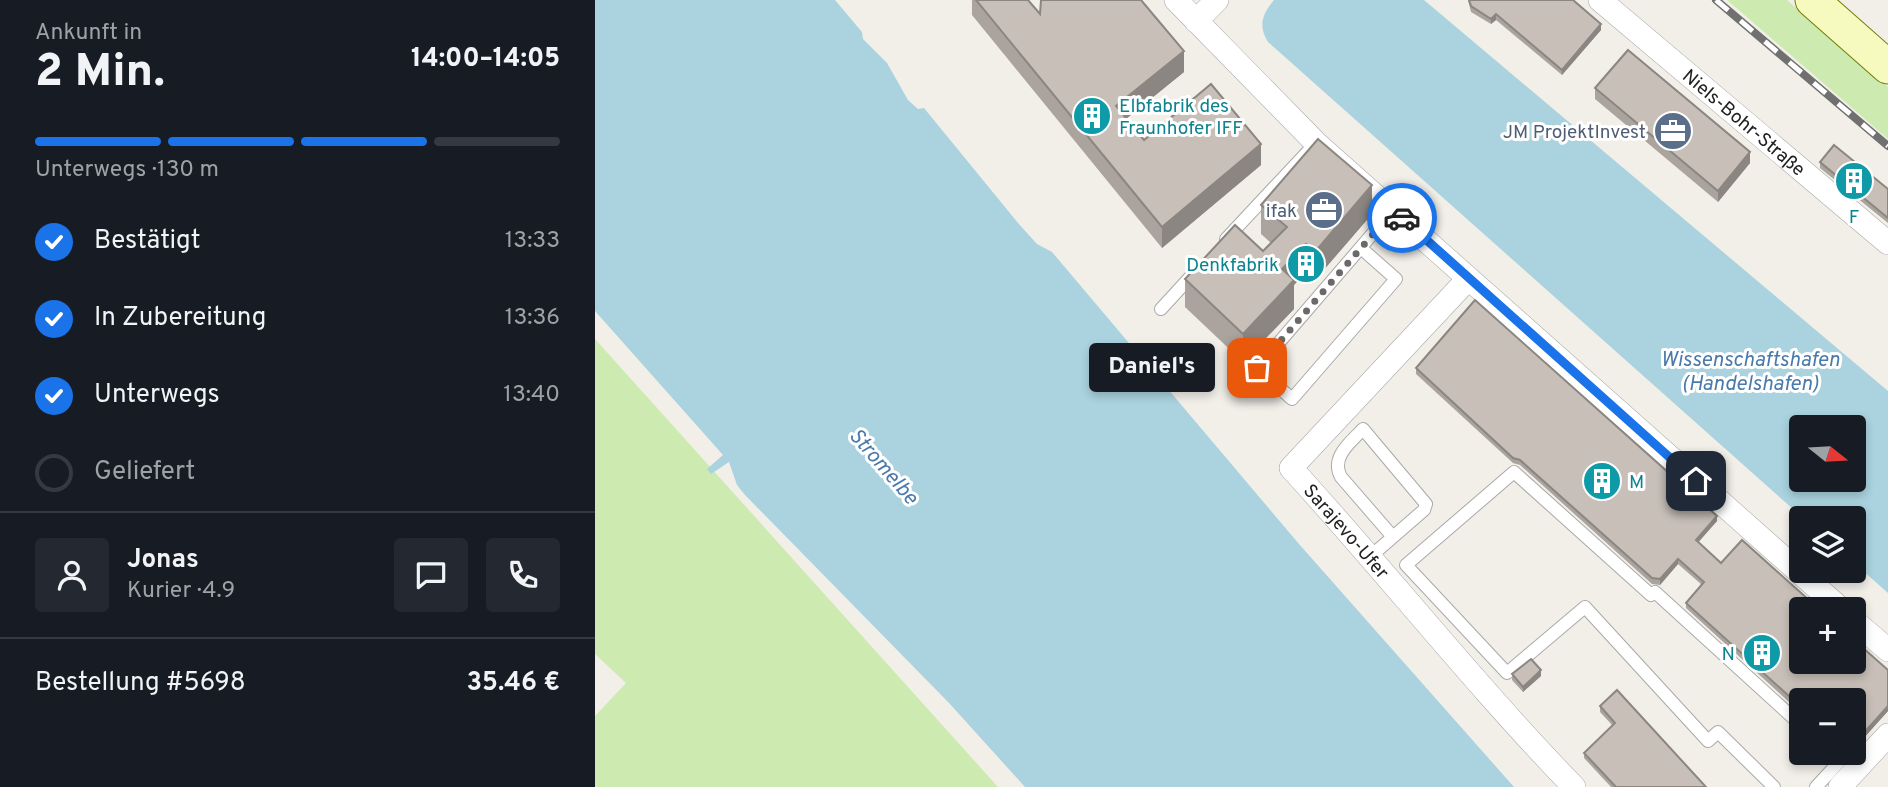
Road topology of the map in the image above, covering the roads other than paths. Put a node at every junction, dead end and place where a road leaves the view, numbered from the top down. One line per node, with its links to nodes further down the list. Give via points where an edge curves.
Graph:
1 (1176, 0): 5 (street)
2 (1217, 0): 5 (street)
3 (1600, 0): 9 (street, Niels-Bohr-Straße)
4 (1812, 0): 6 (main road)
5 (1196, 21): 7 (street)
6 (1888, 67)
7 (1316, 142): 8 (street); 11 (lane)
8 (1394, 210): 10 (lane); 13 (street)
9 (1888, 243)
10 (1361, 248): 10 (lane, via 1257,368 1292,399 1396,279)
11 (1217, 249)
12 (1199, 268): 14 (lane)
13 (1468, 279): 16 (street, Sarajevo-Ufer, via 1291,468); 17 (street)
14 (1161, 309)
15 (1393, 537): 15 (lane, via 1426,503 1363,429 1343,452 1337,470); 16 (lane)
16 (1371, 556): 23 (street, Sarajevo-Ufer)
17 (1827, 597)
18 (1866, 631): 19 (street)
19 (1888, 650)
20 (1789, 714): 24 (lane, via 1514,472 1406,565 1507,673 1585,607 1708,741 1718,732)
21 (1888, 735): 26 (street)
22 (1836, 765): 25 (lane)
23 (1574, 787)
24 (1774, 787)
25 (1816, 787)
26 (1840, 787)

